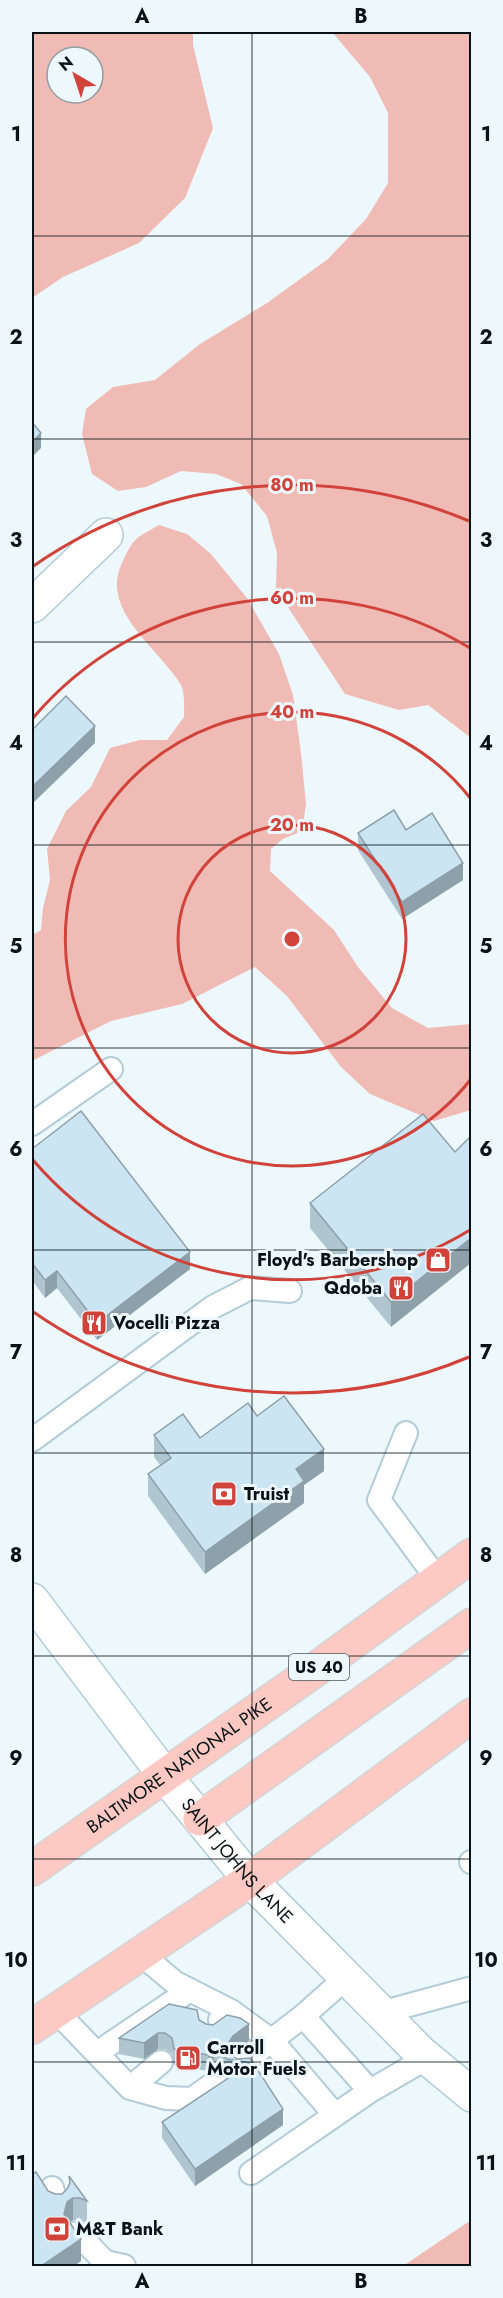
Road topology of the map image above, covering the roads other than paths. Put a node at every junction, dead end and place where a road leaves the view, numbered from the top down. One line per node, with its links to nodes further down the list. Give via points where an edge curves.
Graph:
1 (106, 535): 2 (street)
2 (32, 606)
3 (111, 1069): 4 (lane)
4 (32, 1124)
5 (290, 1291): 7 (lane, via 250,1288 213,1307)
6 (406, 1433): 9 (lane, via 379,1500)
7 (32, 1440)
8 (471, 1555): 9 (main road, BALTIMORE NATIONAL PIKE / US 40)
9 (438, 1580): 13 (main road, BALTIMORE NATIONAL PIKE / US 40)
10 (32, 1600): 13 (street, SAINT JOHNS LANE)
11 (471, 1625): 14 (main road)
12 (471, 1714): 16 (main road)
13 (165, 1776): 14 (street, SAINT JOHNS LANE); 15 (main road, BALTIMORE NATIONAL PIKE / US 40)
14 (200, 1819): 16 (street, SAINT JOHNS LANE)
15 (32, 1869)
16 (249, 1880): 17 (main road); 18 (street, SAINT JOHNS LANE)
17 (141, 1954): 20 (lane, via 174,1982); 24 (main road)
18 (346, 1978): 22 (street, SAINT JOHNS LANE); 23 (lane)
19 (471, 1988): 22 (lane)
20 (190, 1990): 21 (lane); 27 (lane)
21 (231, 2011): 25 (lane); 26 (lane)
22 (380, 2013): 28 (street, SAINT JOHNS LANE)
23 (303, 2016): 26 (lane); 33 (lane)
24 (44, 2019): 27 (lane)
25 (210, 2028)
26 (272, 2041): 30 (lane); 35 (lane)
27 (97, 2053): 32 (lane)
28 (427, 2058): 33 (lane); 34 (street, SAINT JOHNS LANE)
29 (161, 2062): 32 (lane)
30 (242, 2063)
31 (216, 2082): 32 (lane, via 192,2099 166,2098)
32 (130, 2088)
33 (370, 2091): 35 (lane)
34 (471, 2095)
35 (335, 2115): 36 (lane)
36 (251, 2173)
37 (77, 2233): 38 (lane, via 105,2262)
38 (124, 2266)

